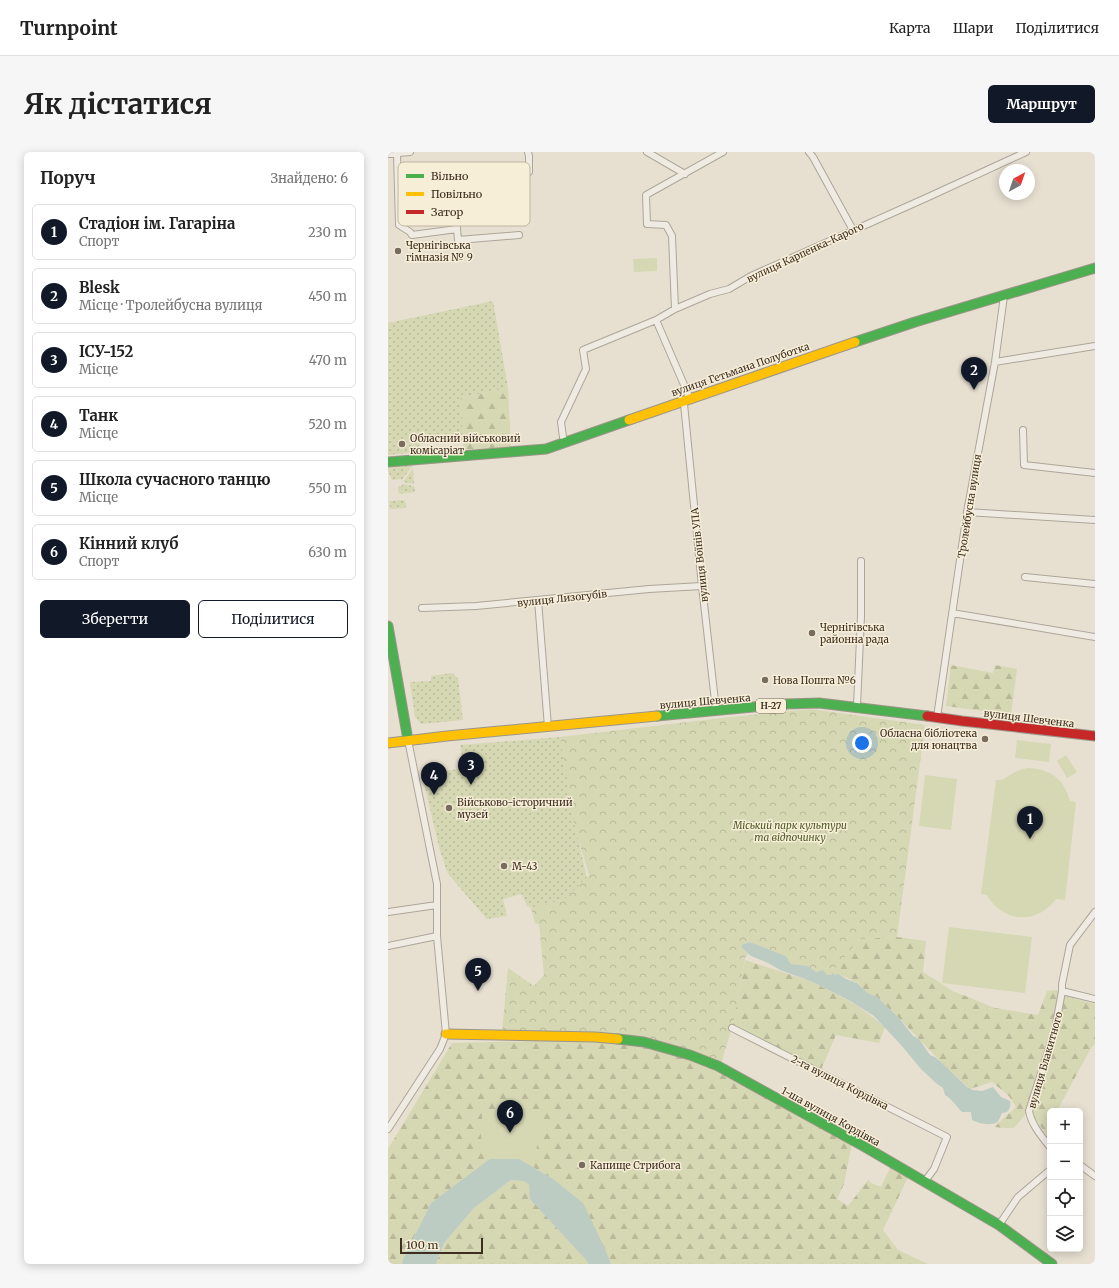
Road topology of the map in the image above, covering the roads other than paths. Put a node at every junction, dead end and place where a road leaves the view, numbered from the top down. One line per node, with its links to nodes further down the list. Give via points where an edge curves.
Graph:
1 (410, 152): 7 (street)
2 (647, 152): 9 (street)
3 (723, 152): 9 (street)
4 (809, 152): 14 (street)
5 (1026, 152): 8 (street, вулиця Карпенка-Карого)
6 (388, 154): 7 (street)
7 (396, 154): 10 (street)
8 (1014, 154): 14 (street, вулиця Карпенка-Карого, via 926,198)
9 (685, 174): 18 (street, via 646,195 647,224 666,225 672,236)
10 (398, 201)
11 (401, 226): 13 (street, via 412,235)
12 (457, 226): 13 (street)
13 (457, 229): 15 (street, via 458,240)
14 (853, 230): 18 (street, вулиця Карпенка-Карого, via 751,276 729,289)
15 (520, 235)
16 (1095, 268): 17 (street, вулиця Гетьмана Полуботка)
17 (1004, 296): 21 (street, Тролейбусна вулиця); 22 (street, вулиця Гетьмана Полуботка, via 915,322)
18 (675, 309): 19 (street, вулиця Карпенка-Карого)
19 (656, 320): 22 (street, вулиця Воїнів УПА, via 688,394); 24 (street, вулиця Карпенка-Карого, via 583,350 586,369 561,422)
20 (1095, 346): 21 (street)
21 (994, 362): 27 (street, Тролейбусна вулиця)
22 (685, 400): 24 (street, вулиця Гетьмана Полуботка); 32 (street, вулиця Воїнів УПА)
23 (1023, 430): 26 (street, via 1024,465)
24 (566, 442): 25 (street, вулиця Гетьмана Полуботка, via 546,449)
25 (388, 462)
26 (1095, 473)
27 (967, 512): 28 (street); 35 (street, Тролейбусна вулиця)
28 (1095, 520)
29 (861, 561): 38 (street)
30 (1025, 577): 31 (street)
31 (1095, 584)
32 (702, 586): 33 (street, вулиця Лизогубів); 39 (street, вулиця Воїнів УПА)
33 (538, 600): 34 (street, вулиця Лизогубів); 41 (street)
34 (422, 608)
35 (952, 613): 37 (street); 40 (street, Тролейбусна вулиця)
36 (388, 626): 43 (street)
37 (1095, 637)
38 (857, 706): 39 (street, вулиця Шевченка / Н-27, via 819,703); 40 (street, вулиця Шевченка / Н-27)
39 (716, 710): 41 (street, вулиця Шевченка / Н-27)
40 (937, 717): 42 (street, вулиця Шевченка / Н-27)
41 (548, 727): 43 (street, вулиця Шевченка / Н-27)
42 (1095, 736)
43 (408, 740): 44 (street, вулиця Шевченка / Н-27); 45 (street, via 437,884)
44 (388, 743)
45 (437, 905): 46 (street); 48 (street)
46 (388, 912)
47 (1095, 912): 50 (street, вулиця Блакитного, via 1070,945)
48 (437, 936): 49 (street); 53 (street)
49 (388, 946)
50 (1062, 991): 51 (street); 55 (street, вулиця Блакитного, via 1055,1030 1029,1111 1035,1126)
51 (1095, 999)
52 (732, 1028): 59 (street, 2-га вулиця Кордівка, via 947,1138 934,1169)
53 (446, 1034): 54 (street, via 440,1049); 59 (street, 1-ша вулиця Кордівка, via 579,1036 644,1042 690,1055 718,1066)
54 (388, 1129)
55 (1048, 1144)
56 (1083, 1167): 58 (street)
57 (1047, 1173): 60 (street, via 1018,1197)
58 (1095, 1176)
59 (925, 1181): 60 (street, 1-ша вулиця Кордівка)
60 (999, 1225): 61 (street, 1-ша вулиця Кордівка)
61 (1052, 1264)

